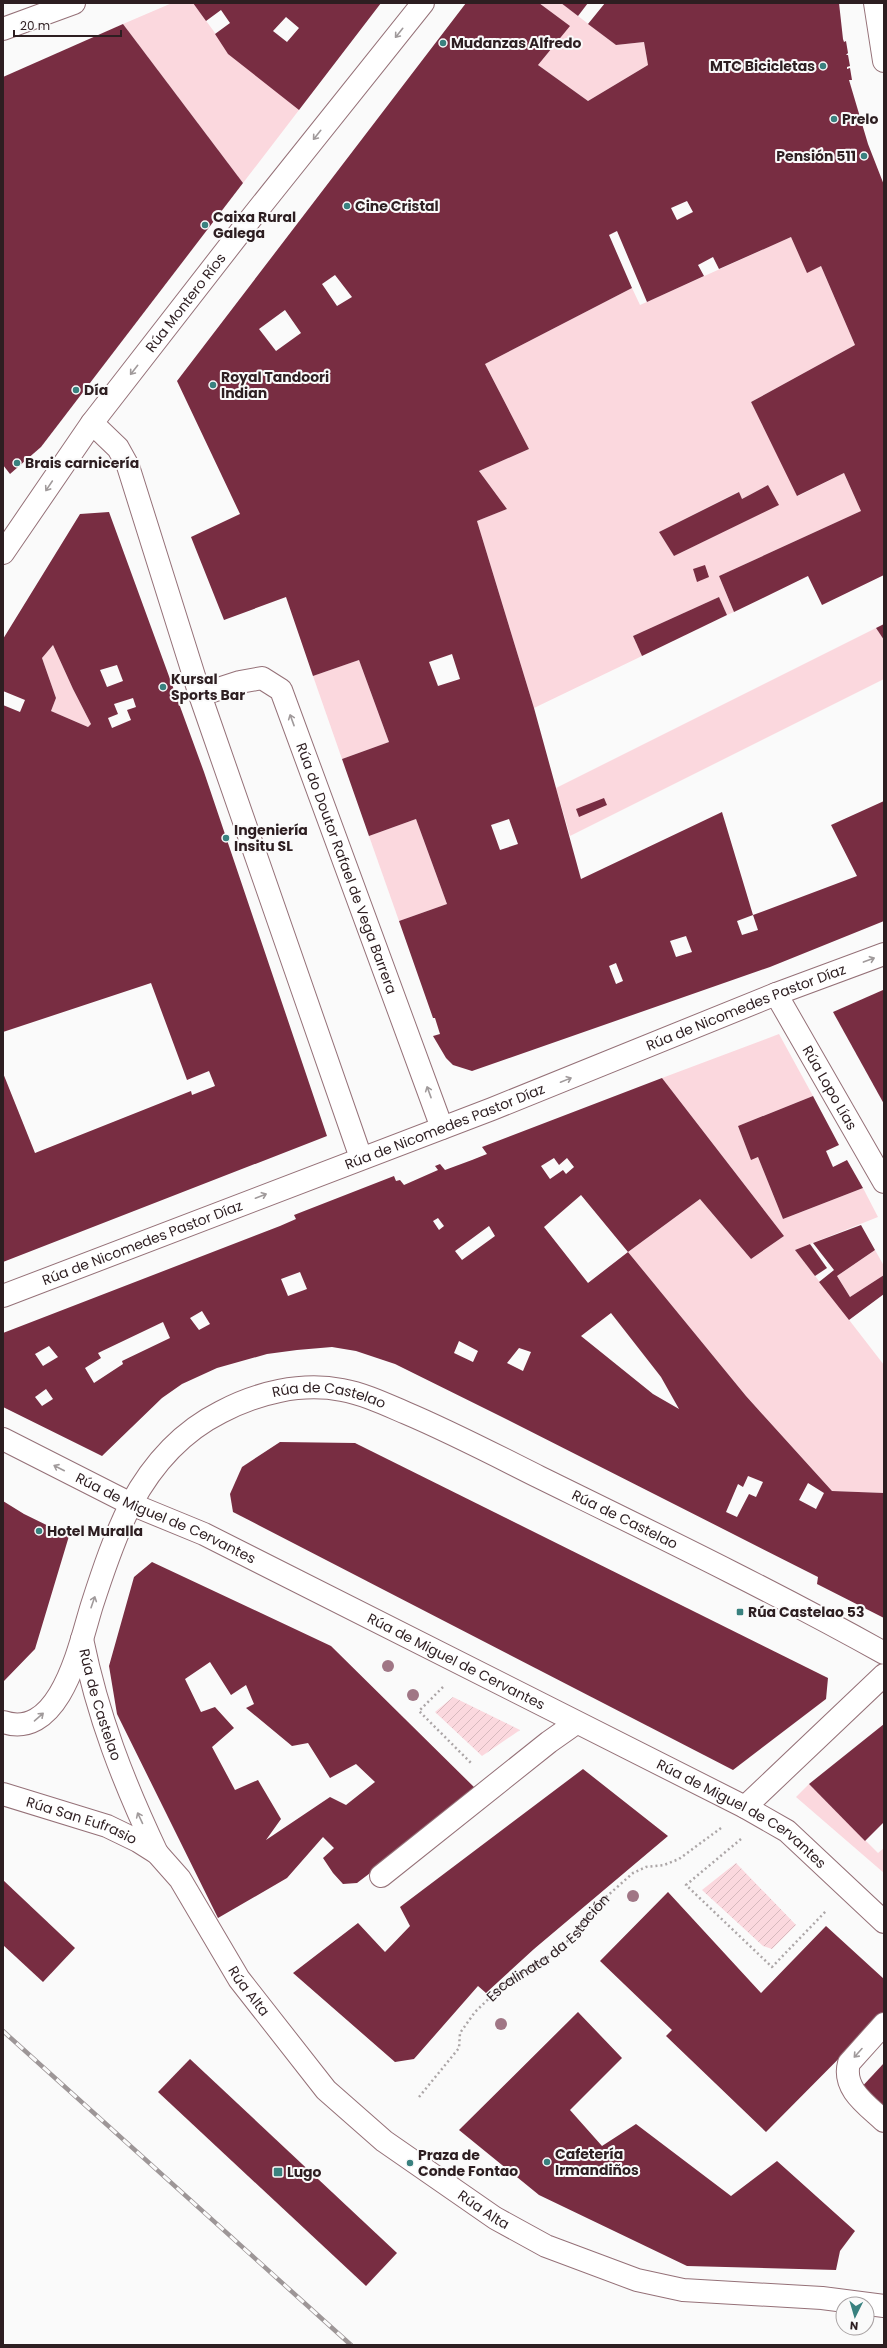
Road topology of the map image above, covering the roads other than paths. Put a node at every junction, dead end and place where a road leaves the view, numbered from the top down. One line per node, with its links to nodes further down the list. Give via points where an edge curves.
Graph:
1 (74, 3): 4 (street)
2 (423, 3): 6 (street, Rúa Montero Ríos, one-way to 6, via 247,223)
3 (875, 3): 5 (street)
4 (3, 29)
5 (884, 61)
6 (92, 423): 7 (street, Rúa Montero Ríos, one-way to 7); 8 (street, via 118,448 128,466)
7 (3, 553)
8 (200, 695): 11 (street, Rúa do Doutor Rafael de Vega Barrera, one-way to 8, via 281,690 262,678); 12 (street)
9 (884, 954): 10 (street, Rúa de Nicomedes Pastor Díaz, one-way to 9)
10 (776, 994): 11 (street, Rúa de Nicomedes Pastor Díaz, one-way to 10); 13 (street, Rúa Lopo Lías)
11 (442, 1128): 12 (street, Rúa de Nicomedes Pastor Díaz)
12 (361, 1158): 14 (street, Rúa de Nicomedes Pastor Díaz, one-way to 12)
13 (884, 1182)
14 (3, 1296)
15 (3, 1440): 16 (street, Rúa de Miguel de Cervantes, one-way to 15)
16 (131, 1504): 17 (street, Rúa de Castelao, one-way to 16, via 111,1553); 18 (street, Rúa de Castelao, via 171,1447 187,1433 221,1411 248,1399 271,1393 303,1388 339,1389 364,1395 438,1426 764,1588); 21 (street, Rúa de Miguel de Cervantes, via 204,1534)
17 (82, 1639): 20 (street, one-way to 17, via 20,1726 34,1721 56,1700 68,1680); 24 (street, Rúa de Castelao, one-way to 17, via 108,1739)
18 (884, 1653)
19 (884, 1675): 23 (street)
20 (3, 1722)
21 (576, 1723): 23 (street, Rúa de Miguel de Cervantes); 25 (street)
22 (3, 1794): 24 (street, Rúa San Eufrasio, via 107,1826)
23 (745, 1807): 26 (street, Rúa de Miguel de Cervantes, via 788,1831)
24 (157, 1853): 29 (street, Rúa Alta, via 180,1879 239,1979 326,2090 384,2141 495,2218 546,2246 637,2280 682,2290 822,2298)
25 (381, 1876)
26 (884, 1922)
27 (884, 2024): 28 (street, one-way to 28, via 849,2063 847,2071 849,2085 855,2094)
28 (884, 2121)
29 (884, 2306)

